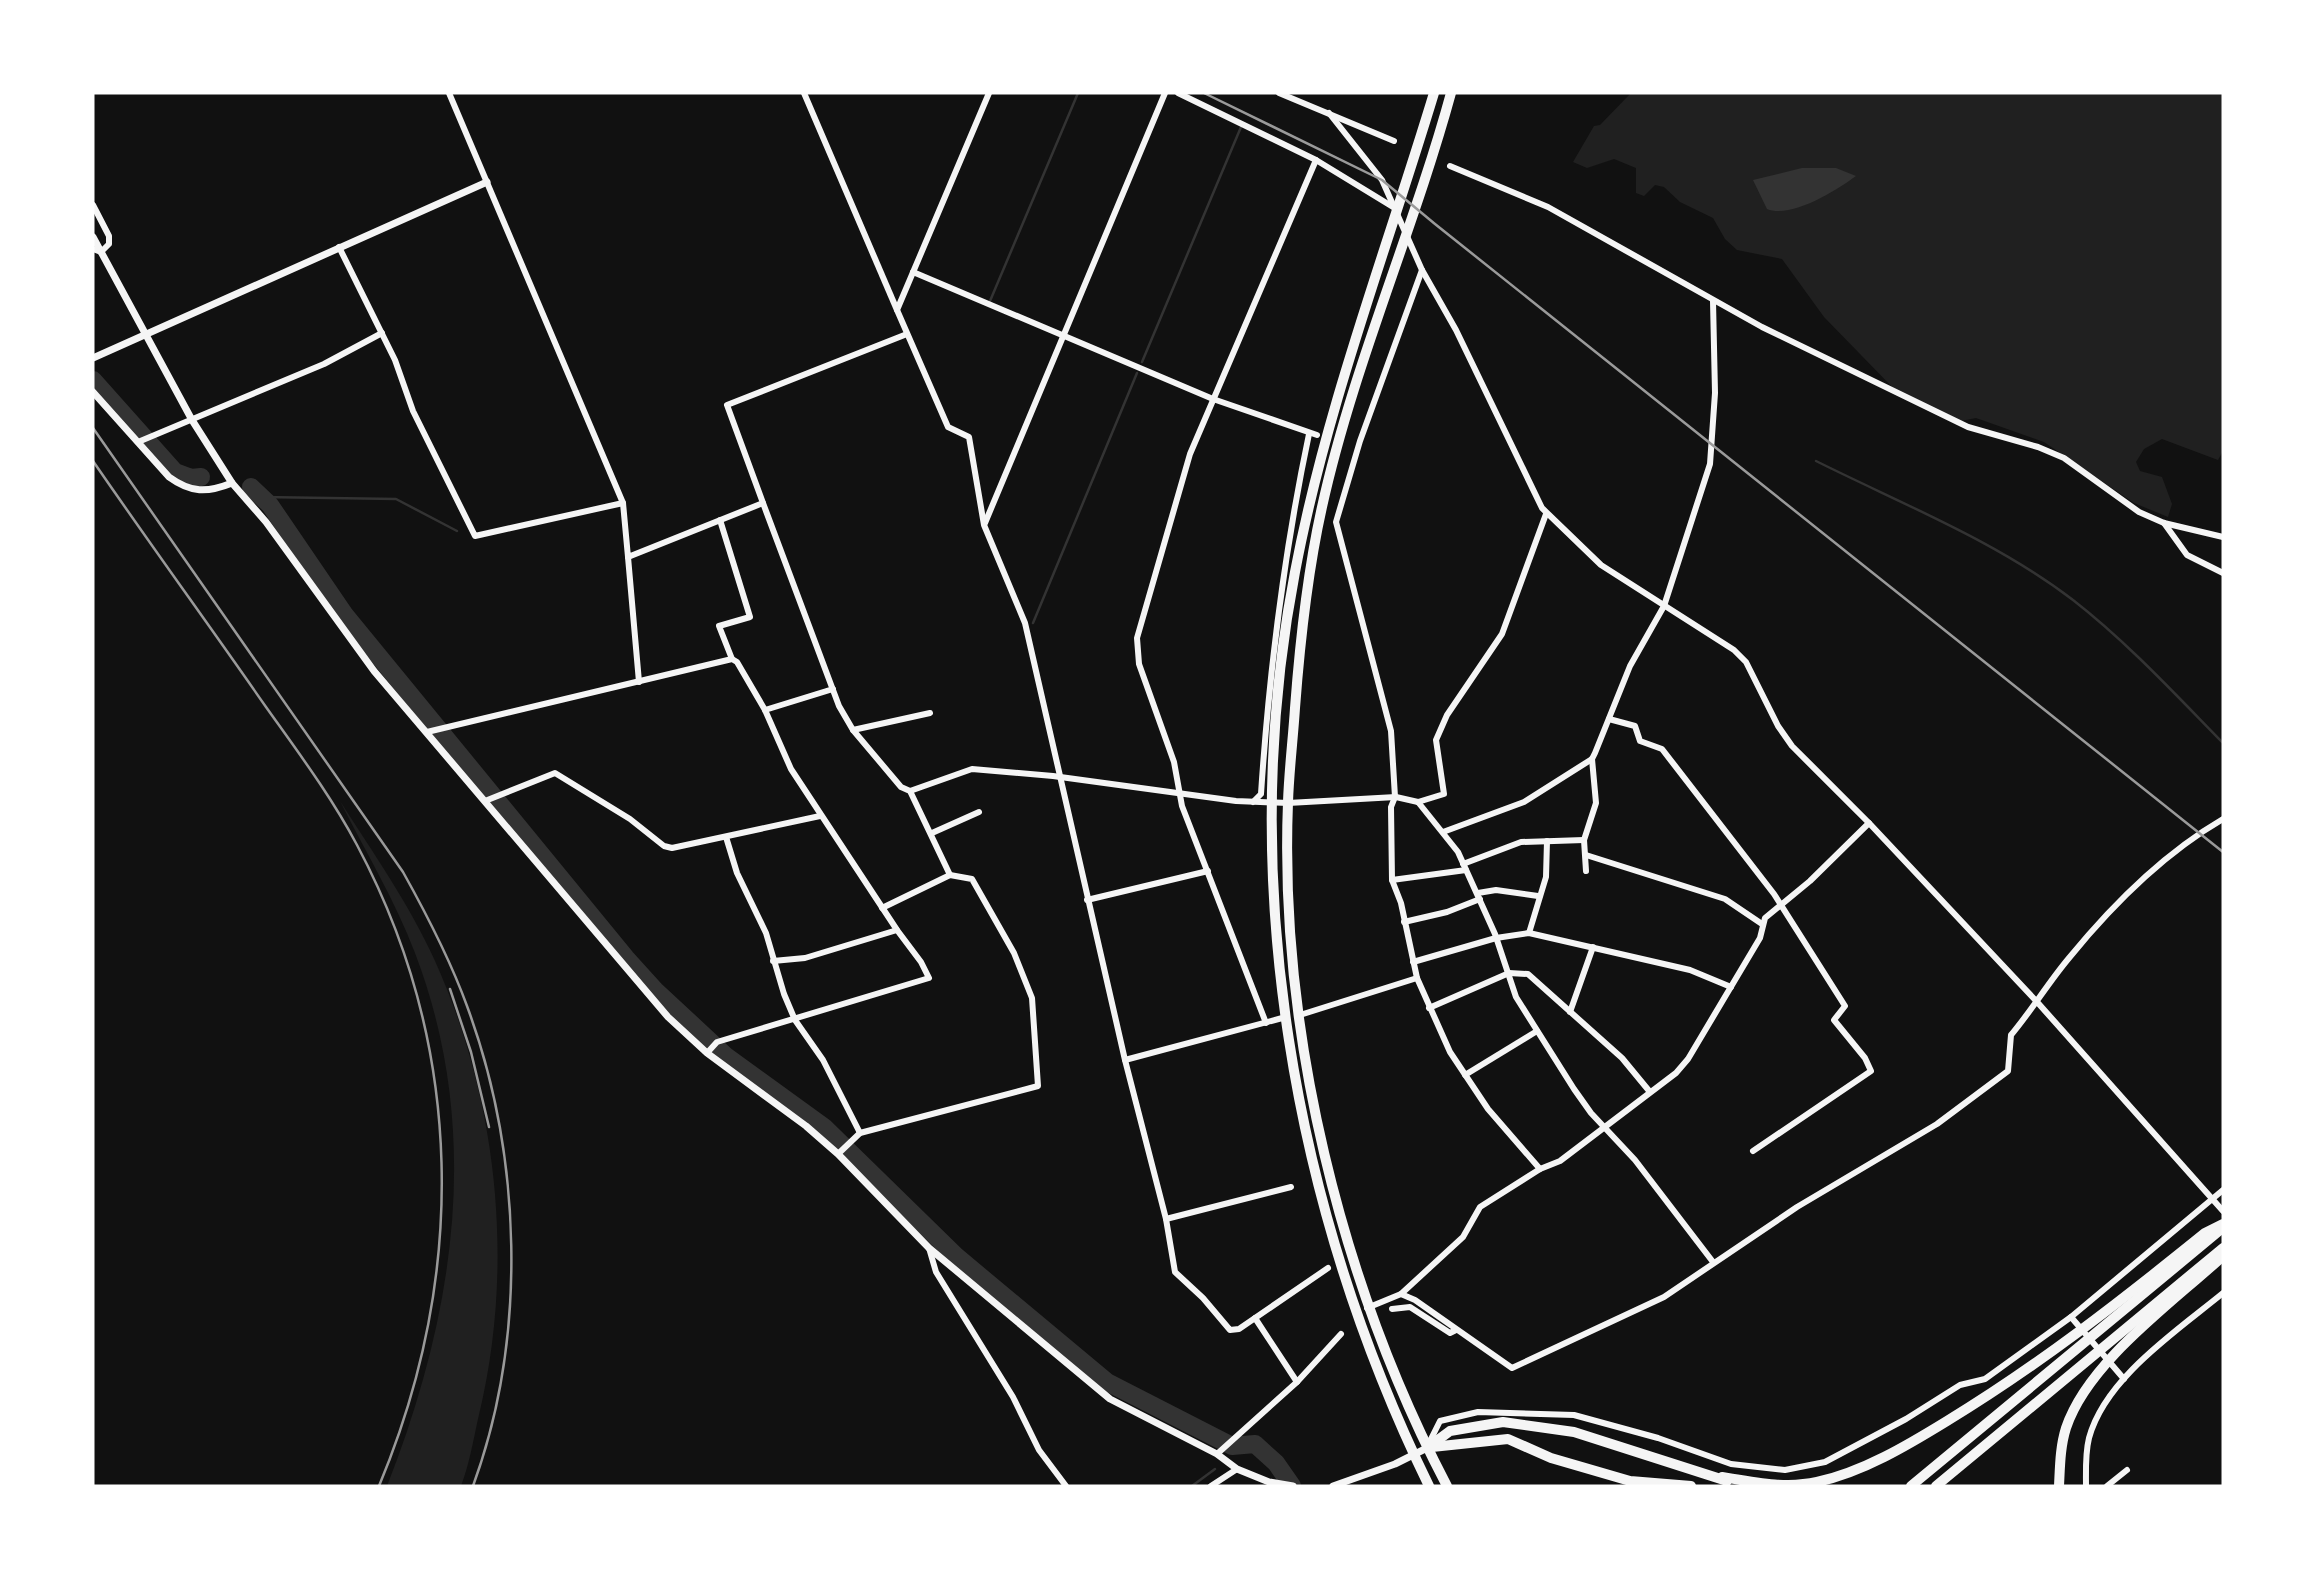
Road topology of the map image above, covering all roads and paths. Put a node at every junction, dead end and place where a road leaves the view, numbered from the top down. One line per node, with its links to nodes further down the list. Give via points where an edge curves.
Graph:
1 (449, 93): 13 (street)
2 (804, 93): 22 (street)
3 (989, 93): 20 (street)
4 (1165, 93): 26 (street)
5 (1178, 93): 11 (street)
6 (1279, 93): 9 (street)
7 (1434, 93): 58 (highway, via 1326,440 1294,575)
8 (1451, 93): 60 (highway, via 1322,505 1301,635)
9 (1329, 113): 10 (street); 15 (street, via 1382,180)
10 (1394, 141)
11 (1316, 160): 15 (street); 29 (street)
12 (1450, 166): 21 (street, via 1548,207)
13 (487, 182): 17 (street); 33 (street)
14 (93, 205): 18 (street, via 109,244)
15 (1394, 208): 19 (street)
16 (93, 237): 18 (street)
17 (340, 247): 23 (street); 24 (street)
18 (97, 250): 24 (street)
19 (1422, 270): 35 (street); 55 (street, via 1356,440 1336,522 1391,731)
20 (913, 272): 22 (street); 26 (street)
21 (1713, 301): 37 (street, via 1968,427 2064,458 2118,500); 42 (street, via 1716,393 1710,464)
22 (897, 310): 25 (street)
23 (382, 333): 30 (street, via 324,364); 33 (street, via 413,411 475,536)
24 (144, 334): 27 (street); 30 (street)
25 (907, 334): 34 (street, via 727,405); 38 (street, via 948,426 970,437)
26 (1061, 337): 29 (street); 38 (street)
27 (93, 358)
28 (93, 392): 31 (street)
29 (1213, 399): 54 (street, via 1190,454 1137,638 1139,664 1174,762); 57 (street, via 1313,435 1282,584 1266,705 1261,794)
30 (192, 421): 31 (street); 32 (street)
31 (144, 440): 32 (street, via 182,486 209,492)
32 (232, 483): 50 (street, via 352,641)
33 (623, 503): 40 (street)
34 (763, 503): 36 (street); 45 (street)
35 (1546, 514): 42 (street, via 1601,565); 59 (street, via 1502,634 1447,715 1436,740 1444,794)
36 (720, 520): 40 (street); 43 (street, via 750,617 719,626)
37 (2164, 523): 39 (street); 41 (street, via 2187,555)
38 (984, 525): 52 (street, via 1025,623)
39 (2223, 537)
40 (628, 557): 44 (street)
41 (2223, 573)
42 (1664, 606): 48 (street, via 1630,666); 64 (street, via 1746,662 1792,747)
43 (732, 659): 44 (street); 46 (street)
44 (639, 682): 50 (street)
45 (833, 689): 46 (street); 49 (street)
46 (765, 710): 62 (street, via 791,769)
47 (930, 713): 49 (street)
48 (1609, 719): 51 (street); 79 (street, via 1635,726 1640,741 1661,749)
49 (853, 730): 53 (street, via 901,787)
50 (430, 732): 56 (street)
51 (1592, 759): 65 (street, via 1524,802); 68 (street, via 1596,803)
52 (1060, 778): 53 (street, via 972,769); 54 (street); 78 (street)
53 (910, 791): 66 (street)
54 (1177, 792): 57 (street); 72 (street)
55 (1395, 797): 59 (street); 60 (street); 75 (street, via 1391,807)
56 (487, 800): 67 (street, via 555,773 630,819 664,846); 100 (street, via 632,978 687,1036)
57 (1253, 802): 58 (street)
58 (1272, 802): 60 (street); 96 (highway, via 1274,889)
59 (1418, 802): 65 (street)
60 (1288, 803): 95 (highway, via 1292,948)
61 (979, 812): 66 (street)
62 (821, 816): 67 (street); 80 (street)
63 (2223, 819): 92 (street, via 2129,890 2067,960)
64 (1869, 823): 79 (street); 92 (street)
65 (1443, 832): 71 (street)
66 (932, 833): 74 (street)
67 (726, 837): 87 (street)
68 (1584, 840): 69 (street); 70 (street)
69 (1547, 841): 71 (street, via 1521,842); 77 (street, via 1546,877)
70 (1586, 855): 73 (street); 82 (street, via 1725,899)
71 (1464, 867): 75 (street); 76 (street)
72 (1208, 871): 78 (street); 98 (street)
73 (1586, 871)
74 (950, 875): 80 (street); 105 (street, via 972,879 1014,953 1031,998 1038,1086)
75 (1392, 880): 81 (street)
76 (1479, 896): 77 (street, via 1496,890); 81 (street, via 1447,912); 85 (street)
77 (1538, 896): 84 (street)
78 (1087, 900): 101 (street)
79 (1779, 905): 82 (street); 106 (street, via 1845,1006 1834,1020 1871,1071)
80 (882, 908): 83 (street)
81 (1404, 922): 88 (street)
82 (1762, 924): 91 (street, via 1760,938)
83 (897, 930): 87 (street, via 805,958); 97 (street, via 929,978)
84 (1529, 933): 85 (street); 86 (street)
85 (1496, 938): 88 (street); 89 (street)
86 (1593, 947): 91 (street, via 1690,970); 94 (street)
87 (774, 961): 97 (street)
88 (1413, 962): 90 (street)
89 (1509, 973): 93 (street); 94 (street, via 1528,974); 99 (street, via 1516,997)
90 (1417, 978): 93 (street); 95 (street)
91 (1731, 987): 103 (street, via 1688,1059)
92 (2038, 1003): 111 (street); 118 (street, via 2011,1035 2011,1063 2000,1080 1937,1125 1797,1206)
93 (1429, 1008): 102 (street)
94 (1570, 1012): 103 (street, via 1622,1058)
95 (1300, 1015): 122 (highway, via 1324,1150)
96 (1286, 1017): 98 (street); 124 (highway, via 1305,1127)
97 (795, 1020): 100 (street, via 717,1042); 105 (street, via 823,1060)
98 (1266, 1023): 101 (street)
99 (1537, 1031): 102 (street); 104 (street)
100 (709, 1051): 107 (street)
101 (1125, 1060): 113 (street)
102 (1465, 1075): 108 (street)
103 (1650, 1092): 104 (street)
104 (1605, 1129): 108 (street, via 1560,1161); 118 (street, via 1635,1160)
105 (860, 1133): 107 (street)
106 (1753, 1151)
107 (840, 1152): 115 (street)
108 (1540, 1169): 121 (street, via 1480,1207 1463,1237)
109 (1291, 1187): 113 (street)
110 (2223, 1190): 111 (street)
111 (2213, 1199): 112 (street); 125 (street)
112 (2223, 1212)
113 (1166, 1219): 126 (street, via 1178,1278 1203,1298 1230,1330)
114 (2223, 1226): 136 (highway, via 2205,1233 2018,1378 1917,1439 1817,1482 1774,1485); 146 (highway)
115 (929, 1248): 132 (street, via 1110,1399); 138 (street, via 936,1272 1013,1396 1039,1450)
116 (2223, 1248): 147 (highway)
117 (2223, 1256): 148 (highway, via 2093,1380 2066,1429)
118 (1713, 1262): 127 (street, via 1664,1297 1520,1367 1505,1366)
119 (1328, 1268): 126 (street)
120 (2223, 1293): 129 (street)
121 (1401, 1294): 122 (street); 127 (street)
122 (1368, 1308): 124 (street); 131 (highway)
123 (1392, 1309): 127 (street, via 1410,1307 1450,1333)
124 (1356, 1313): 133 (highway)
125 (2071, 1317): 129 (street); 131 (street, via 1985,1380 1960,1385 1842,1455 1807,1467 1769,1470 1731,1464 1574,1415 1543,1413 1478,1412 1440,1421)
126 (1255, 1318): 130 (street)
127 (1456, 1330)
128 (1341, 1334): 130 (street)
129 (2124, 1379): 149 (street, via 2098,1415 2090,1436)
130 (1297, 1382): 132 (street)
131 (1427, 1448): 133 (street); 136 (highway, via 1450,1431 1503,1422 1574,1432); 137 (highway, via 1508,1439 1551,1458 1630,1481); 143 (highway)
132 (1221, 1451): 134 (street)
133 (1414, 1454): 141 (street); 142 (highway)
134 (1237, 1469): 139 (street); 140 (street)
135 (2127, 1470): 150 (street)
136 (1722, 1477): 145 (highway)
137 (1670, 1485): 144 (highway)
138 (1066, 1486)
139 (1211, 1486)
140 (1293, 1486)
141 (1333, 1486)
142 (1429, 1486)
143 (1447, 1486)
144 (1691, 1486)
145 (1735, 1486)
146 (1911, 1486)
147 (1936, 1486)
148 (2059, 1486)
149 (2086, 1486)
150 (2107, 1486)

